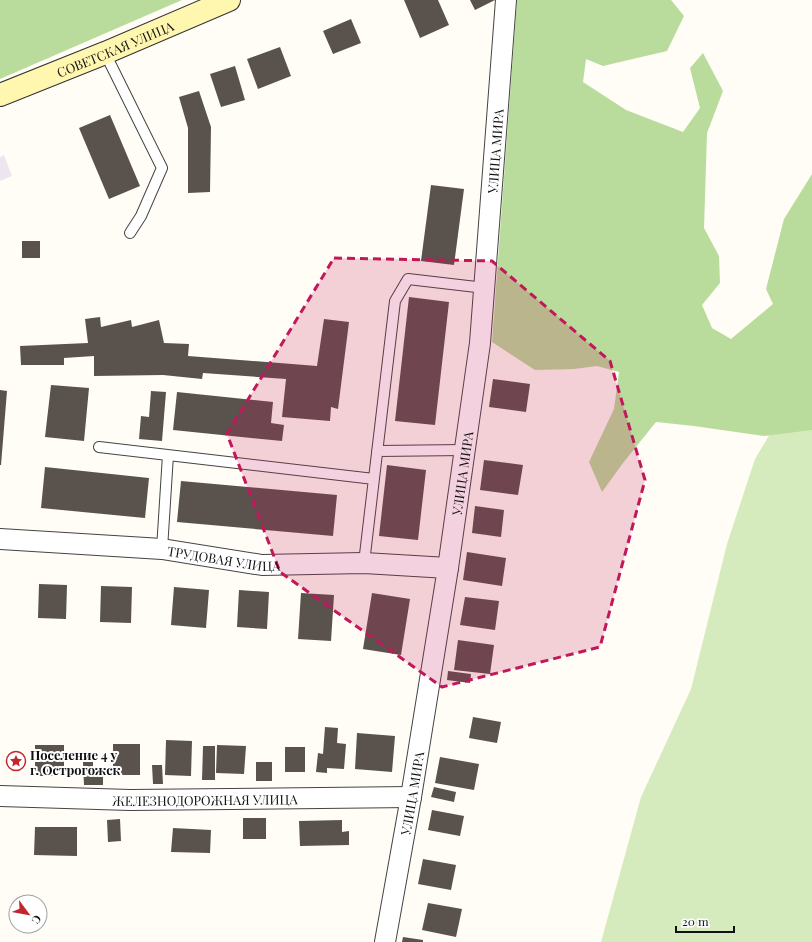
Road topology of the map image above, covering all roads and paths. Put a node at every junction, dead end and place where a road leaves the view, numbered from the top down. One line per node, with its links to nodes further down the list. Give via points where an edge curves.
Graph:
1 (229, 0): 3 (main road, СОВЕТСКАЯ УЛИЦА)
2 (506, 0): 6 (street, УЛИЦА МИРА)
3 (105, 53): 4 (main road, СОВЕТСКАЯ УЛИЦА); 5 (lane, via 162,168 141,216)
4 (0, 95)
5 (130, 233)
6 (485, 288): 8 (street, УЛИЦА МИРА); 9 (lane, via 408,279 395,301)
7 (99, 447): 10 (lane)
8 (465, 450): 9 (lane); 15 (street, УЛИЦА МИРА)
9 (377, 451): 11 (lane)
10 (168, 455): 11 (lane); 13 (lane)
11 (374, 479): 14 (lane)
12 (0, 539): 13 (street, ТРУДОВАЯ УЛИЦА)
13 (162, 549): 14 (street, ТРУДОВАЯ УЛИЦА, via 262,565)
14 (364, 563): 15 (street, ТРУДОВАЯ УЛИЦА)
15 (448, 568): 17 (street, УЛИЦА МИРА)
16 (0, 796): 17 (street, ЖЕЛЕЗНОДОРОЖНАЯ УЛИЦА, via 130,800)
17 (411, 797): 18 (street, УЛИЦА МИРА)
18 (385, 942)

